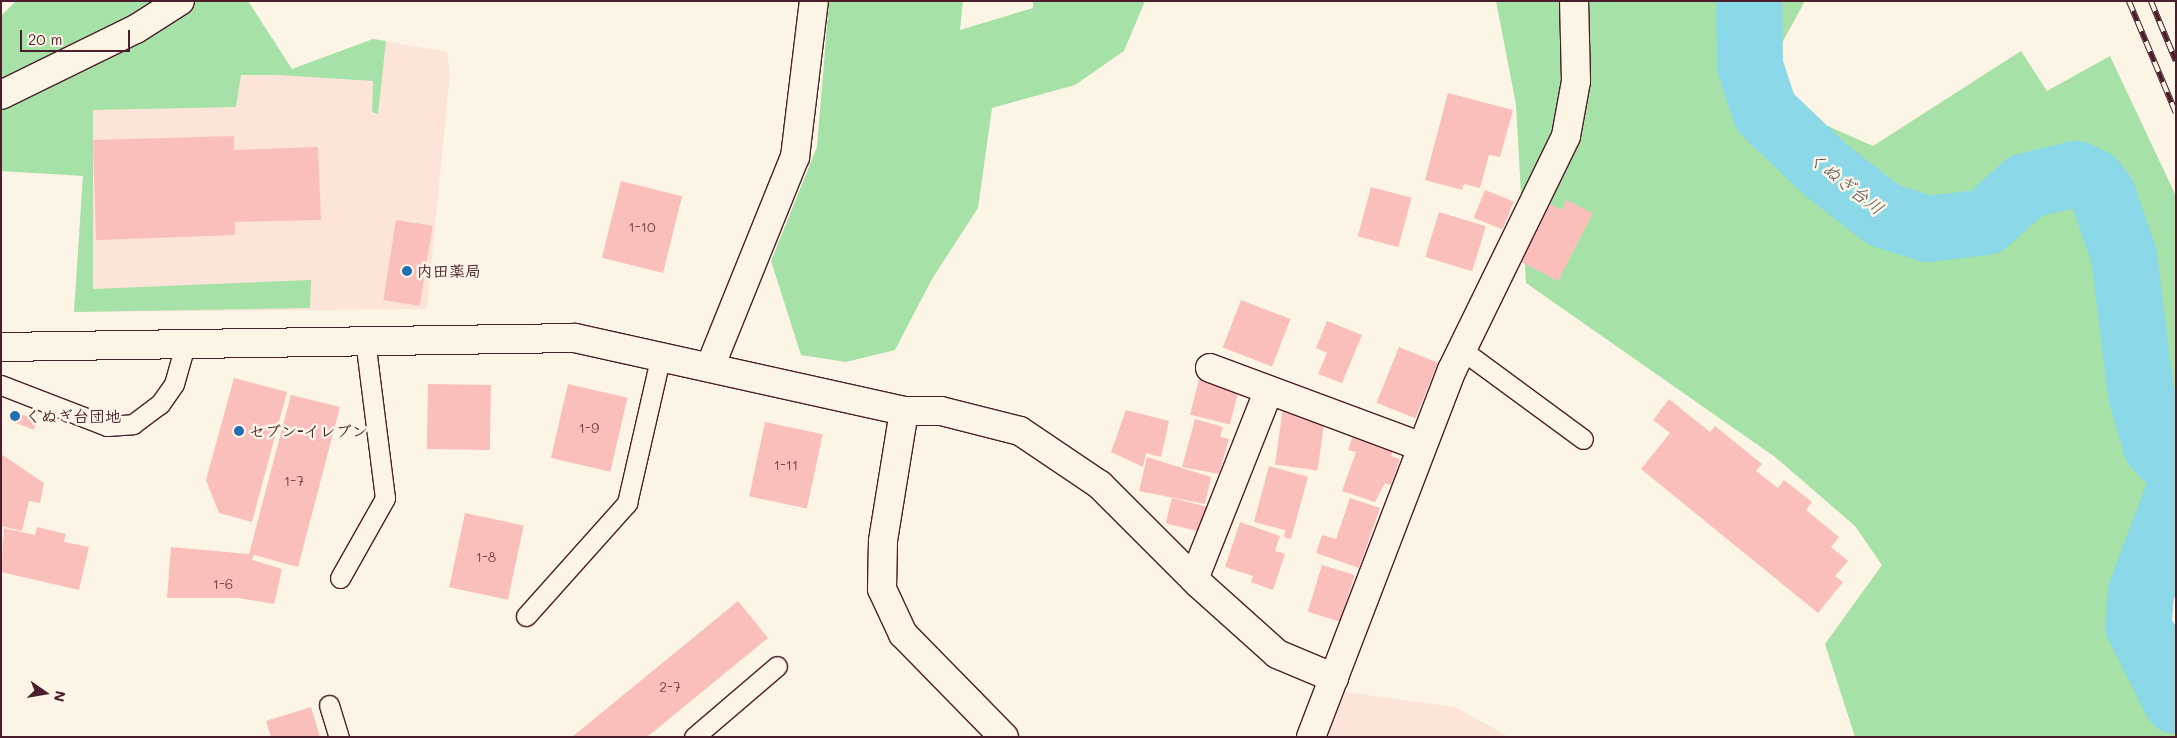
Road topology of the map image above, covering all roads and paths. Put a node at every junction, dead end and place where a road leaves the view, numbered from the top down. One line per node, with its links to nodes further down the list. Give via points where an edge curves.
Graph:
1 (180, 1): 4 (street, via 136,29)
2 (814, 1): 10 (street, via 795,157)
3 (1574, 1): 8 (street, via 1576,80 1566,136)
4 (1, 95)
5 (365, 339): 6 (street); 9 (street, via 546,337); 17 (lane, via 385,498)
6 (186, 342): 7 (street); 12 (lane, via 174,384 160,404 133,424 107,426)
7 (1, 347)
8 (1462, 350): 15 (lane); 16 (street)
9 (661, 355): 10 (street); 19 (lane, via 627,503)
10 (710, 366): 14 (street)
11 (1210, 368): 13 (street)
12 (1, 384)
13 (1269, 390): 16 (street); 18 (street)
14 (904, 411): 18 (street, via 941,411 1020,431 1100,485); 25 (street, via 883,541 882,589 902,634)
15 (1583, 439)
16 (1422, 446): 21 (street)
17 (340, 578)
18 (1194, 579): 21 (street, via 1277,654)
19 (526, 616)
20 (777, 666): 24 (lane)
21 (1334, 678): 26 (street)
22 (329, 705): 23 (lane)
23 (339, 737)
24 (694, 737)
25 (1004, 737)
26 (1311, 737)

